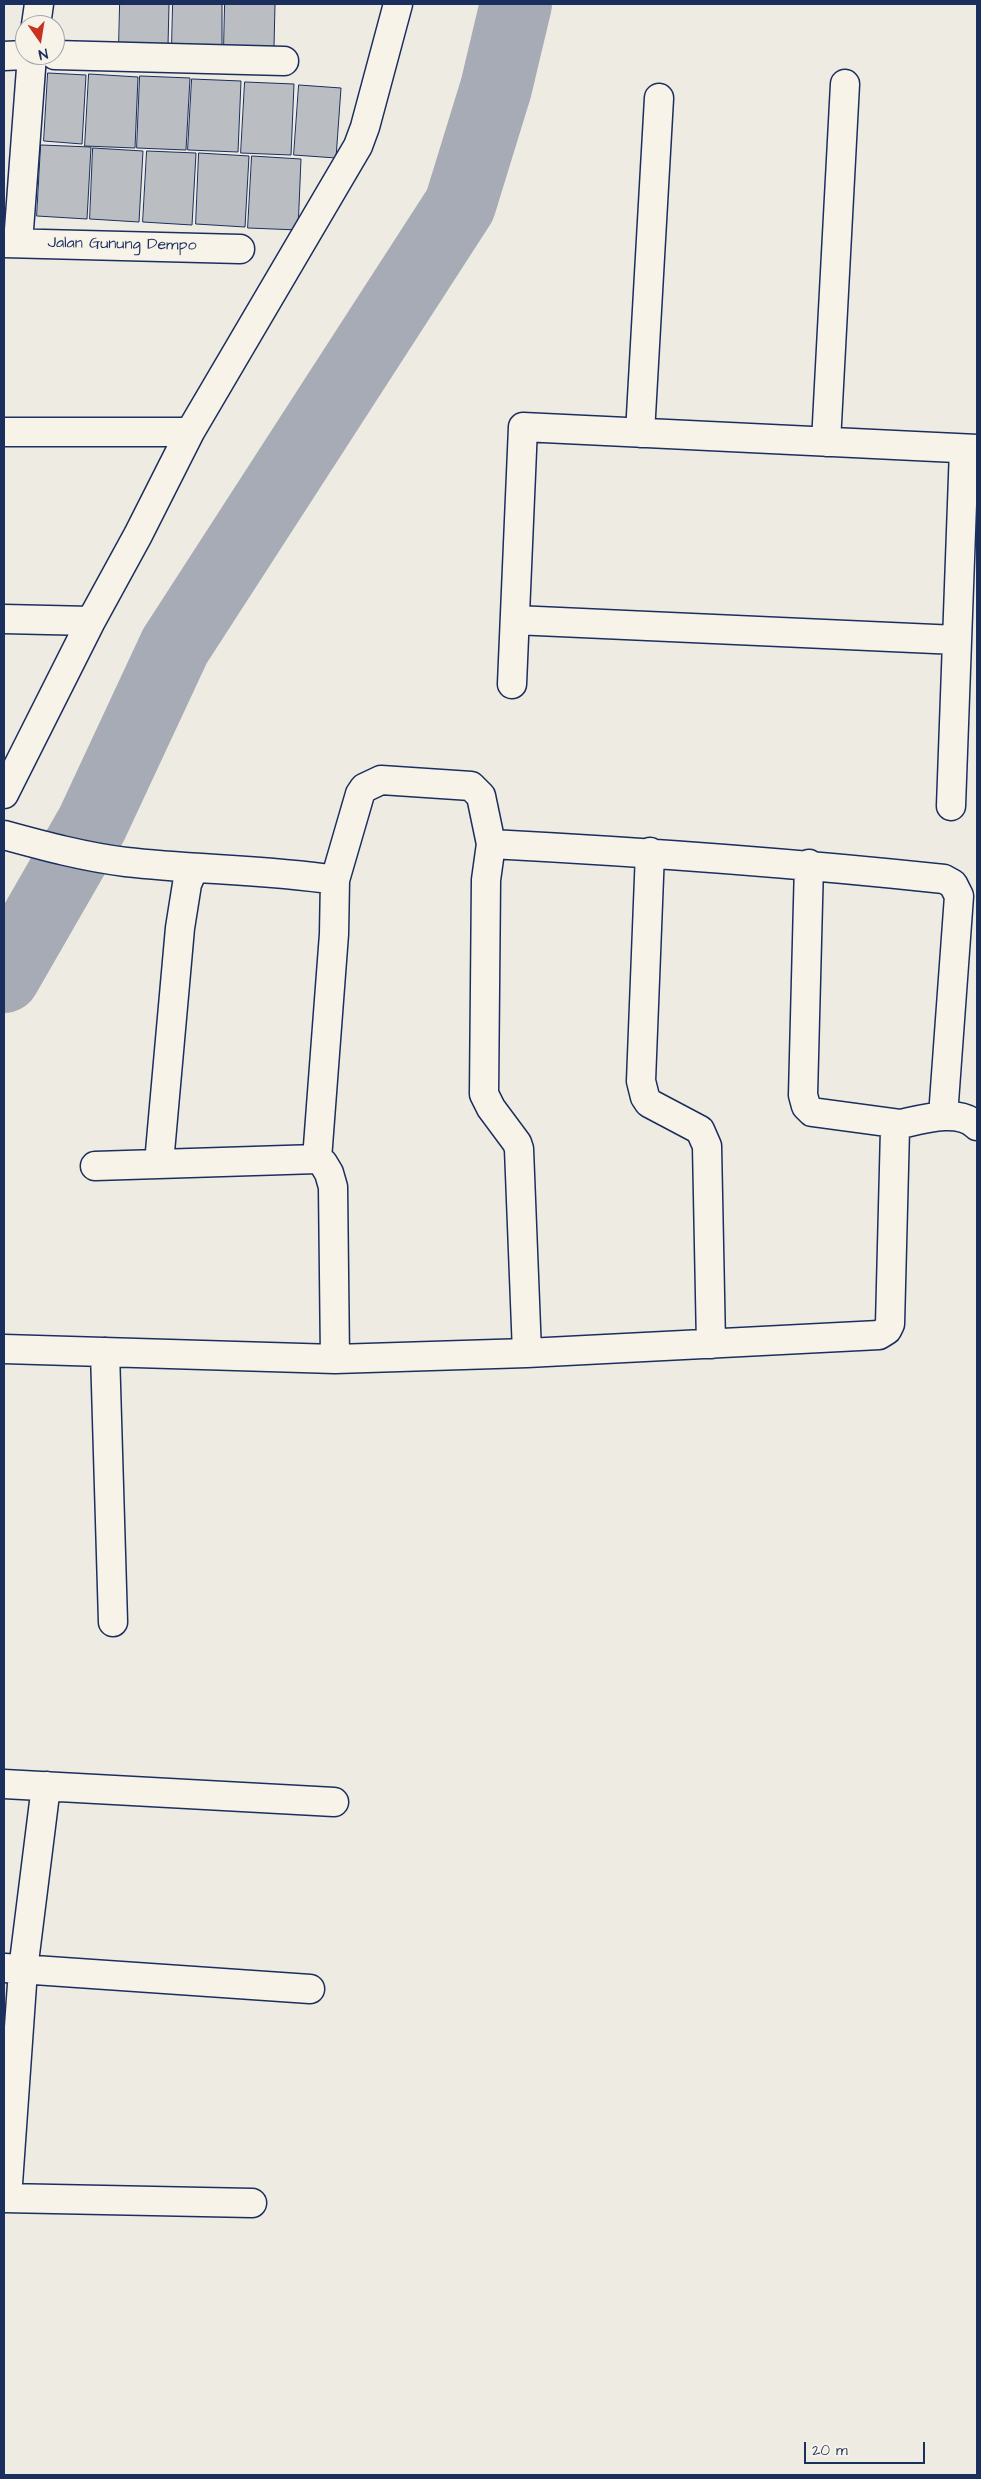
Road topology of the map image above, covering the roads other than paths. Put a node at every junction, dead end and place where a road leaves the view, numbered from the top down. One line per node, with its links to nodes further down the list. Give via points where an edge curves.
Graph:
1 (398, 4): 10 (street, via 358,146)
2 (65, 55): 3 (street)
3 (284, 61)
4 (31, 65): 7 (street)
5 (845, 84): 12 (street)
6 (659, 98): 11 (street)
7 (11, 243): 8 (street, Jalan Gunung Dempo)
8 (240, 249)
9 (4, 432): 10 (street)
10 (190, 432): 15 (street)
11 (640, 433): 12 (street); 16 (street, via 523,427)
12 (826, 442): 13 (street)
13 (970, 449): 17 (street)
14 (4, 619): 15 (street)
15 (91, 620): 19 (street)
16 (515, 620): 17 (street); 18 (street)
17 (957, 640): 20 (street)
18 (512, 684)
19 (4, 794)
20 (951, 806)
21 (4, 835): 25 (street, via 125,862)
22 (491, 844): 23 (street); 26 (street, via 481,796 471,786 380,780 364,788 360,794); 36 (street, via 486,880 484,1094 519,1149)
23 (650, 852): 24 (street); 33 (street, via 641,1081 649,1103 700,1130 707,1146)
24 (810, 864): 27 (street, via 944,879 956,889 959,896); 28 (street, via 804,1102 812,1112)
25 (194, 868): 26 (street, via 293,873); 31 (street, via 187,884 180,928)
26 (335, 880): 30 (street)
27 (943, 1116): 28 (street); 29 (street)
28 (900, 1124): 33 (street, via 895,1129 890,1324 887,1330 879,1335)
29 (977, 1126)
30 (317, 1159): 31 (street); 37 (street, via 329,1173 333,1187)
31 (159, 1163): 32 (street)
32 (95, 1166)
33 (711, 1344): 36 (street)
34 (4, 1349): 35 (street)
35 (105, 1352): 37 (street); 38 (street)
36 (527, 1353): 37 (street)
37 (335, 1359)
38 (113, 1622)
39 (4, 1784): 40 (street)
40 (46, 1786): 41 (street); 42 (street)
41 (334, 1802)
42 (13, 1969): 43 (street); 44 (street)
43 (310, 1989)
44 (5, 2198): 45 (street)
45 (252, 2203)

